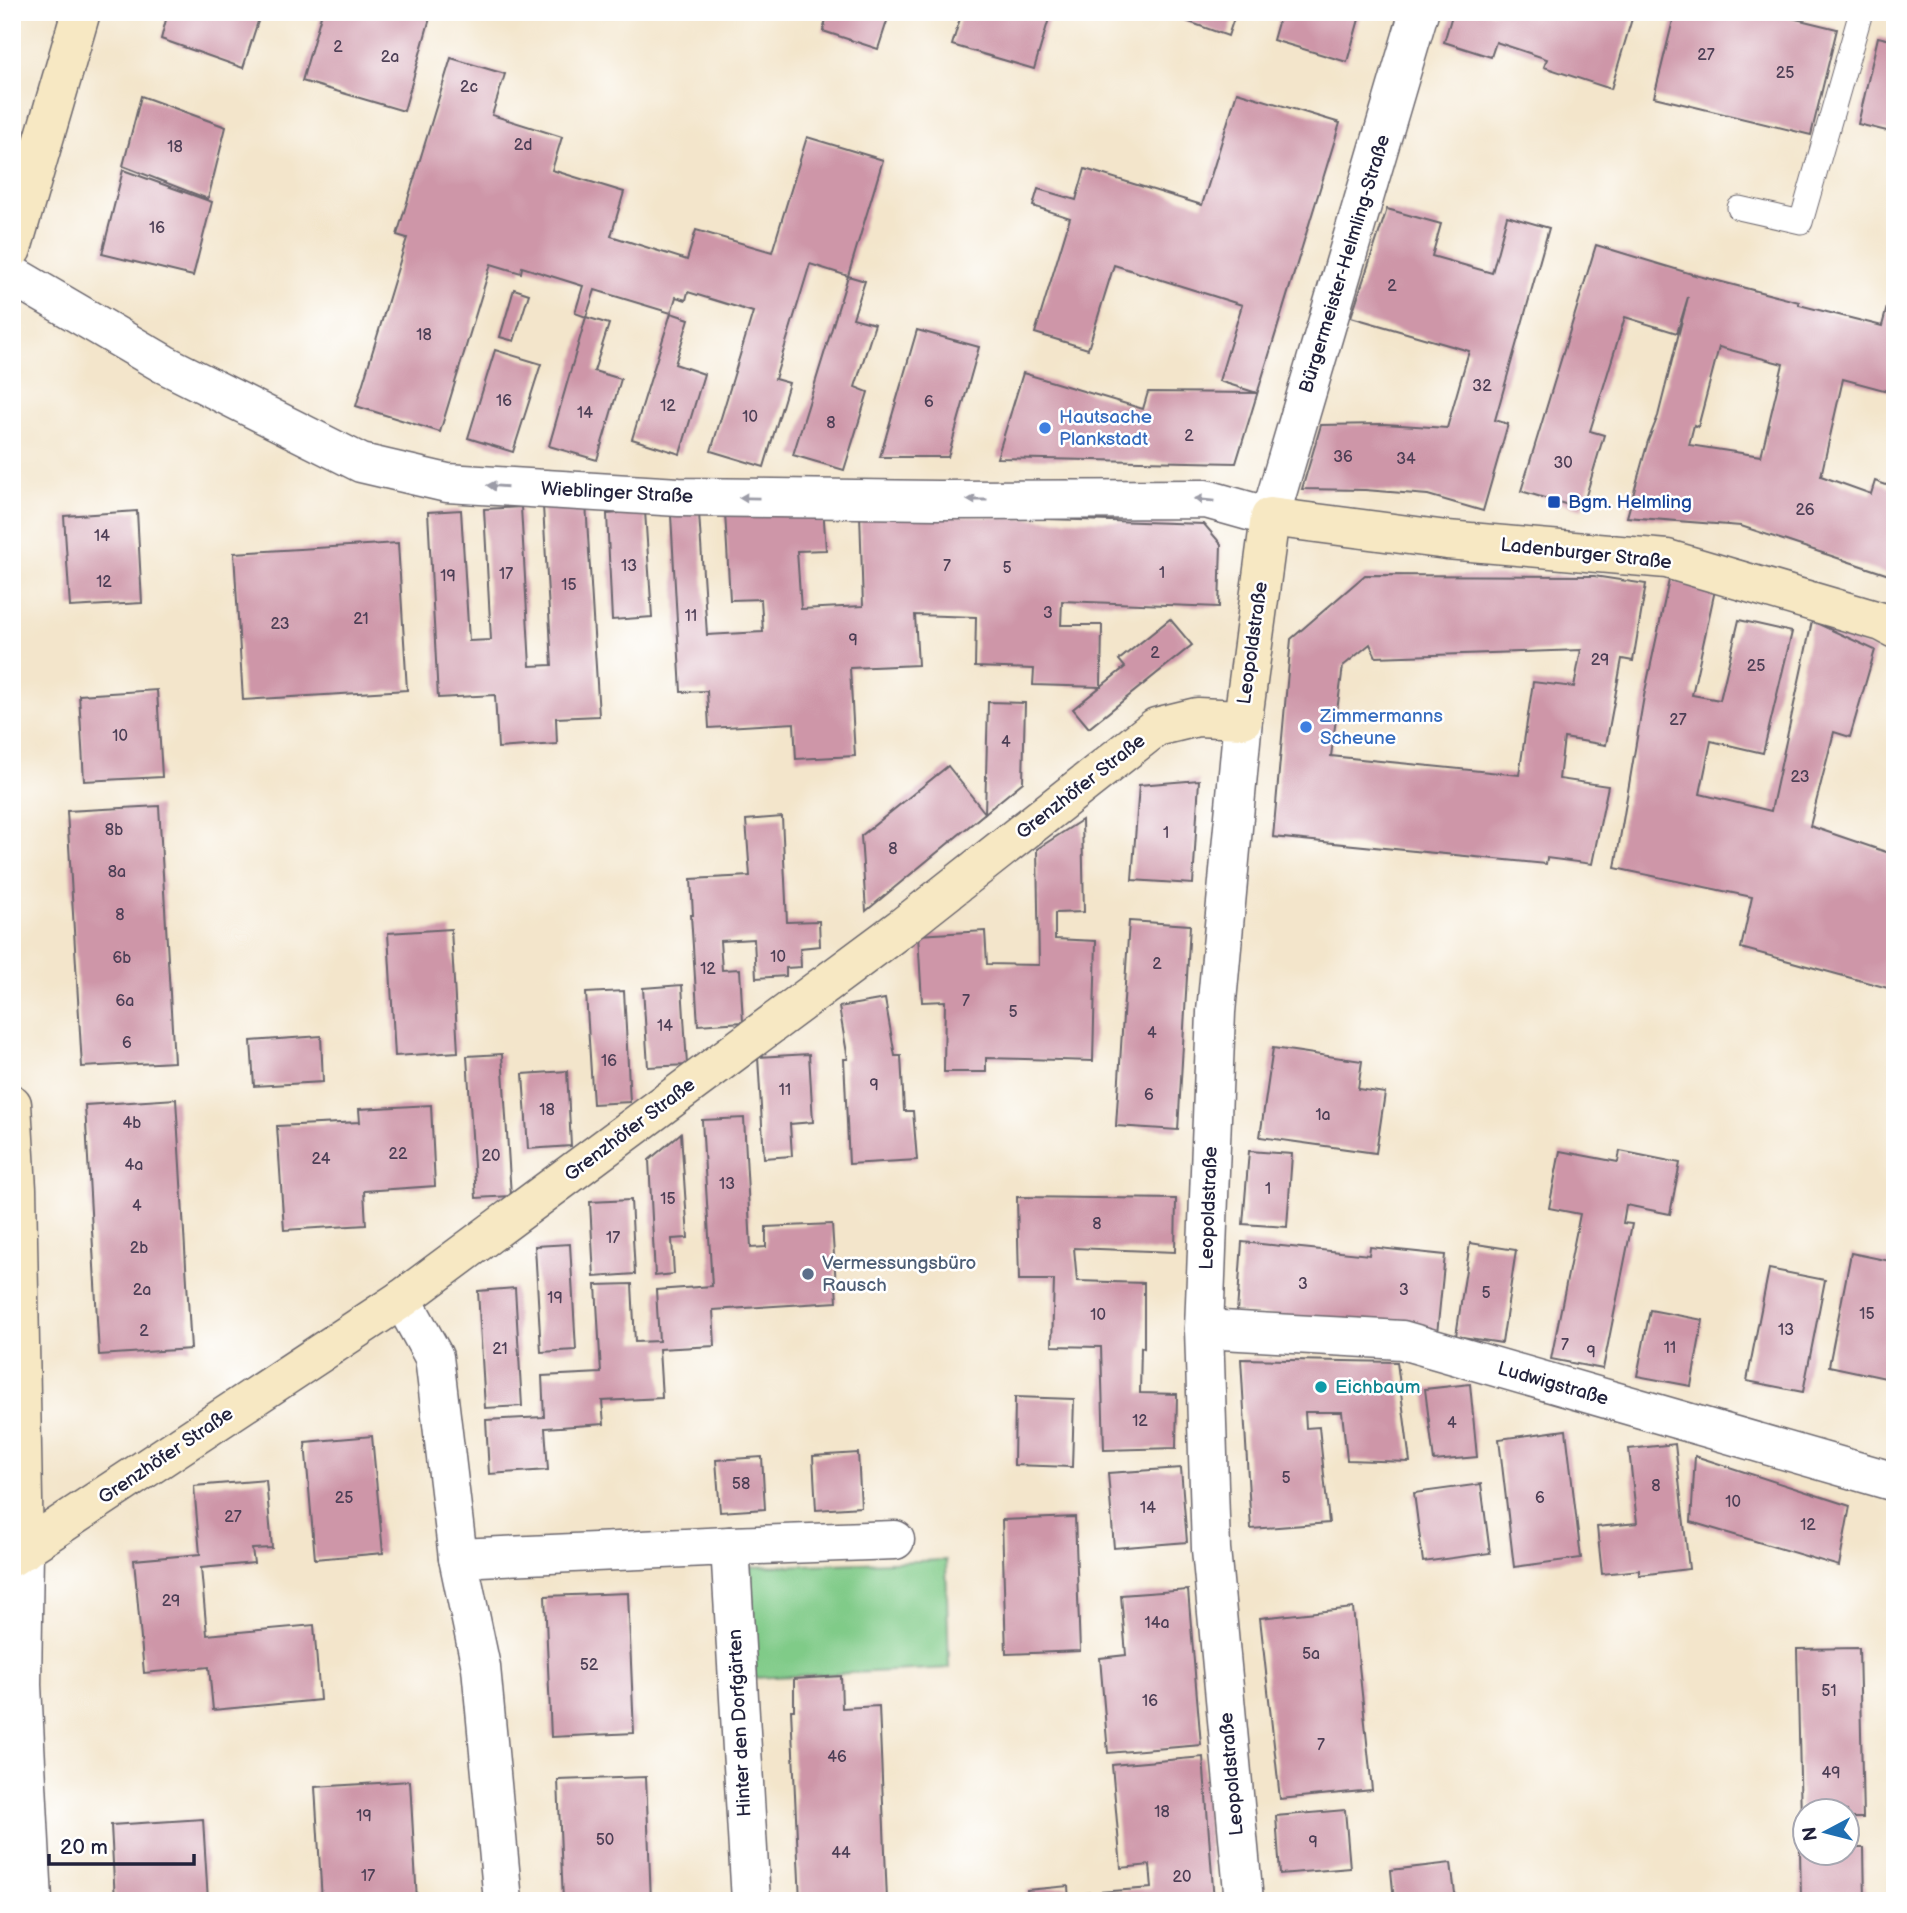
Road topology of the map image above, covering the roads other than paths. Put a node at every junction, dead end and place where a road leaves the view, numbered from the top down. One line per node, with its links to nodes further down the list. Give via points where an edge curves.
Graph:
1 (80, 12): 5 (street)
2 (1419, 12): 7 (street, Bürgermeister-Helmling-Straße)
3 (1861, 12): 4 (lane, via 1801,222)
4 (1739, 208)
5 (12, 249)
6 (12, 275): 7 (street, Wieblinger Straße, one-way to 6, via 1206,499 679,497 447,482 361,463 163,364)
7 (1270, 517): 8 (street, Ladenburger Straße, via 1447,540 1667,559); 9 (street, Leopoldstraße)
8 (1895, 629)
9 (1243, 719): 12 (street, Grenzhöfer Straße, via 1196,717 1156,727 901,928); 13 (street, Leopoldstraße, via 1216,1012)
10 (12, 1104): 11 (street)
11 (15, 1189): 17 (street)
12 (402, 1299): 17 (street, Grenzhöfer Straße); 18 (street, via 434,1357)
13 (1204, 1329): 14 (street, Ludwigstraße, via 1402,1340); 22 (street, Leopoldstraße, via 1211,1549)
14 (1895, 1482)
15 (895, 1540): 16 (street)
16 (730, 1546): 18 (street); 21 (street, Hinter den Dorfgärten)
17 (18, 1553): 19 (street)
18 (458, 1558): 20 (street, via 481,1667)
19 (33, 1901)
20 (503, 1901)
21 (751, 1901)
22 (1244, 1901)

